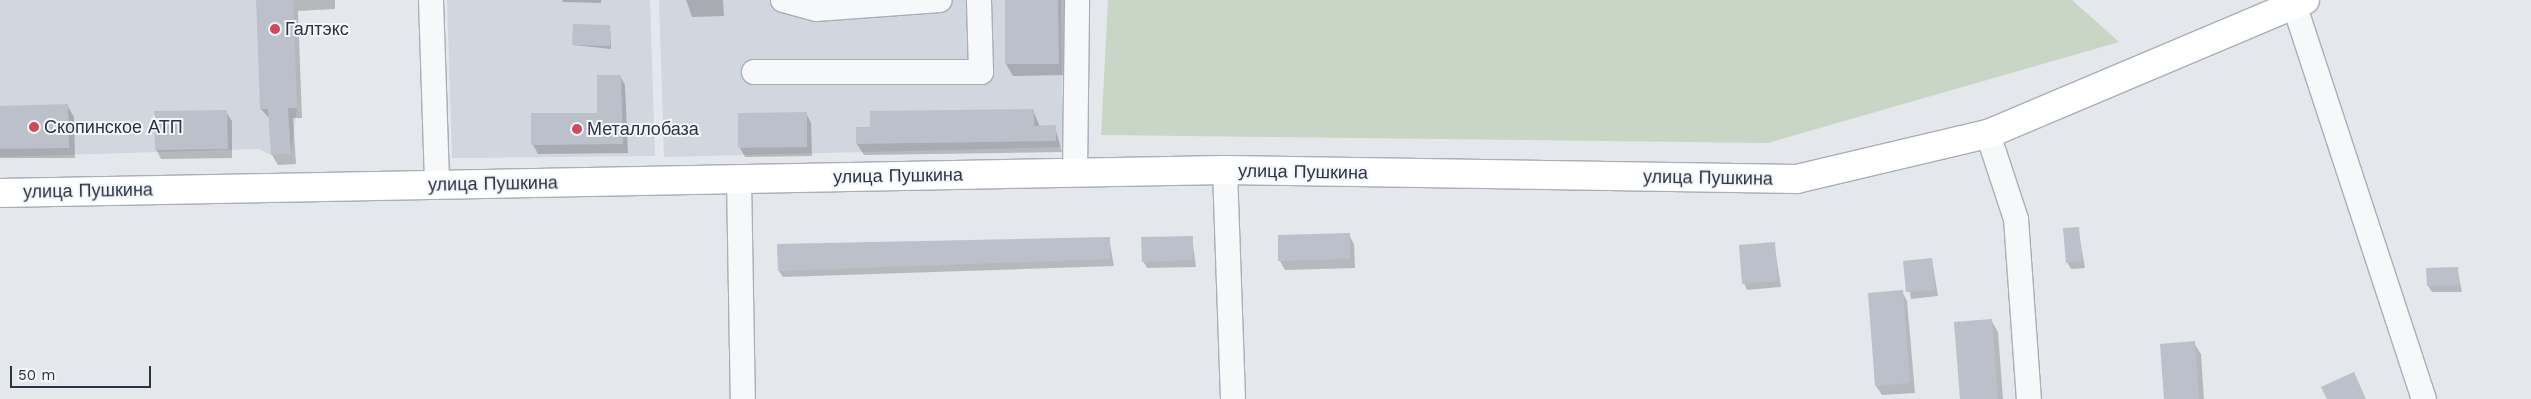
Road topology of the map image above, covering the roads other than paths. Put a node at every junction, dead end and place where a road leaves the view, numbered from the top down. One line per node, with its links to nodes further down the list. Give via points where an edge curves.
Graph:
1 (431, 0): 12 (lane)
2 (783, 0): 3 (lane, via 816,9)
3 (940, 0)
4 (979, 0): 7 (lane, via 981,72)
5 (1077, 0): 10 (lane)
6 (2300, 2): 8 (main road, улица Пушкина); 17 (lane)
7 (754, 72)
8 (1988, 134): 9 (main road, улица Пушкина, via 1797,179); 16 (lane, via 2016,219)
9 (1225, 170): 10 (main road, улица Пушкина); 15 (lane)
10 (1075, 173): 11 (main road, улица Пушкина)
11 (740, 179): 12 (main road, улица Пушкина); 14 (lane)
12 (437, 185): 13 (main road, улица Пушкина)
13 (0, 193)
14 (743, 399)
15 (1233, 399)
16 (2029, 399)
17 (2424, 399)

